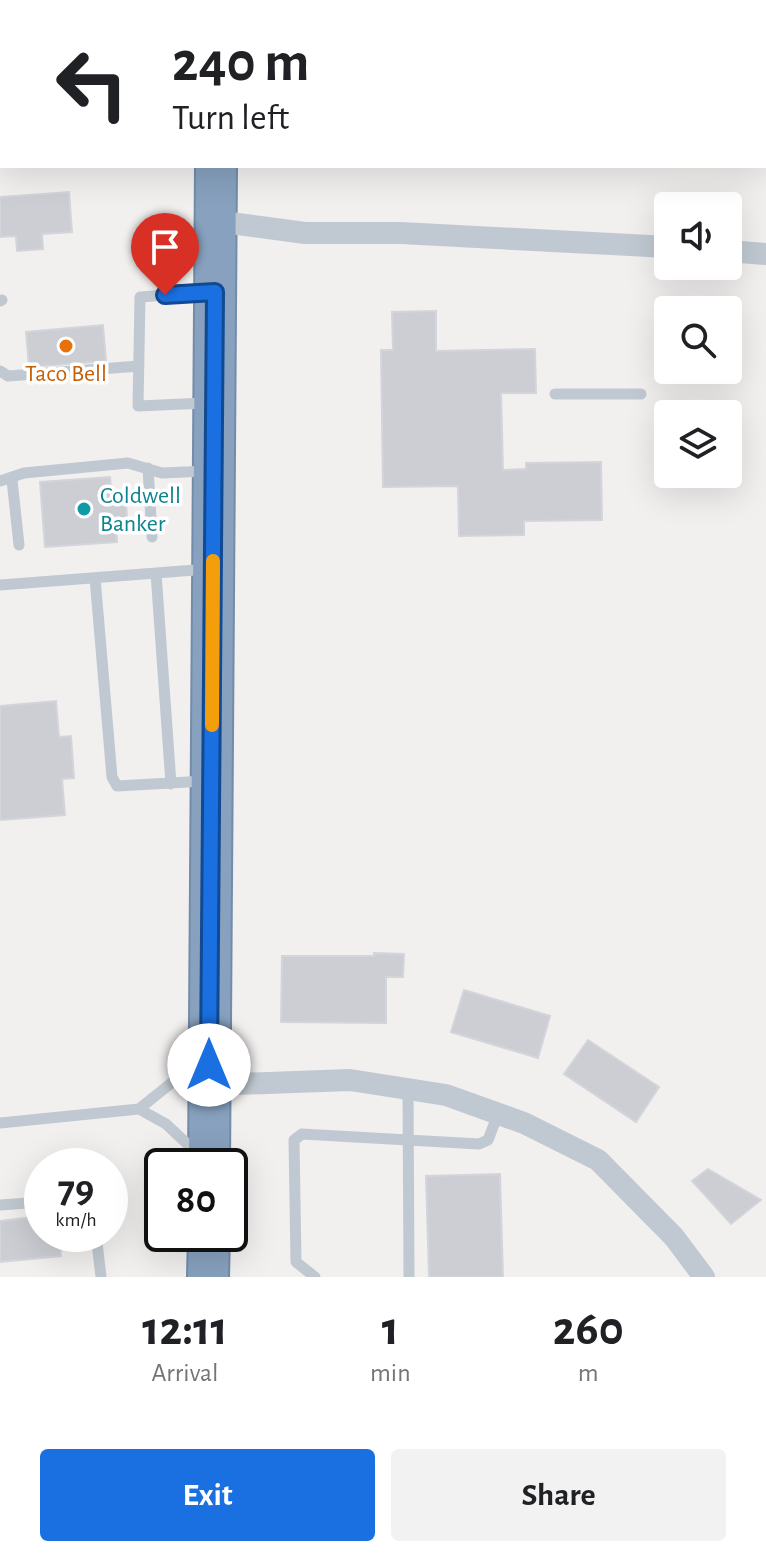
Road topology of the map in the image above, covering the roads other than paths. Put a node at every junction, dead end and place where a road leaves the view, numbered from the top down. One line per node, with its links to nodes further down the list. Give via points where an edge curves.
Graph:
1 (216, 168): 2 (highway)
2 (215, 221): 3 (street, via 305,233); 6 (highway)
3 (654, 246)
4 (742, 252): 5 (street)
5 (766, 254)
6 (215, 292): 7 (lane, via 140,297); 11 (highway)
7 (139, 366): 8 (lane, via 8,376); 11 (lane, via 138,406)
8 (0, 371)
9 (555, 394): 10 (lane)
10 (641, 394)
11 (214, 403): 13 (highway)
12 (148, 468): 13 (lane, via 162,473); 14 (lane, via 128,463 24,473); 15 (lane)
13 (213, 471): 17 (highway)
14 (6, 480): 16 (lane)
15 (152, 537)
16 (19, 545)
17 (213, 568): 18 (lane); 21 (highway)
18 (156, 573): 19 (lane); 22 (lane)
19 (95, 578): 20 (lane); 22 (lane, via 112,777 126,788)
20 (0, 585)
21 (211, 781): 22 (lane); 23 (highway)
22 (171, 784)
23 (209, 1044): 24 (highway); 26 (lane)
24 (209, 1085): 25 (street, via 350,1080); 31 (highway)
25 (408, 1089): 27 (street, via 446,1095); 29 (lane)
26 (139, 1109): 28 (lane); 30 (lane, via 166,1124)
27 (498, 1114): 29 (lane, via 488,1140 479,1144); 40 (street, via 598,1160 674,1237)
28 (0, 1123)
29 (408, 1141): 38 (lane, via 302,1134 294,1140 296,1262); 39 (lane)
30 (191, 1148)
31 (209, 1148)
32 (24, 1203): 33 (lane)
33 (0, 1205)
34 (98, 1252): 36 (lane)
35 (209, 1252): 37 (highway)
36 (101, 1277)
37 (208, 1277)
38 (315, 1277)
39 (409, 1277)
40 (704, 1277)

